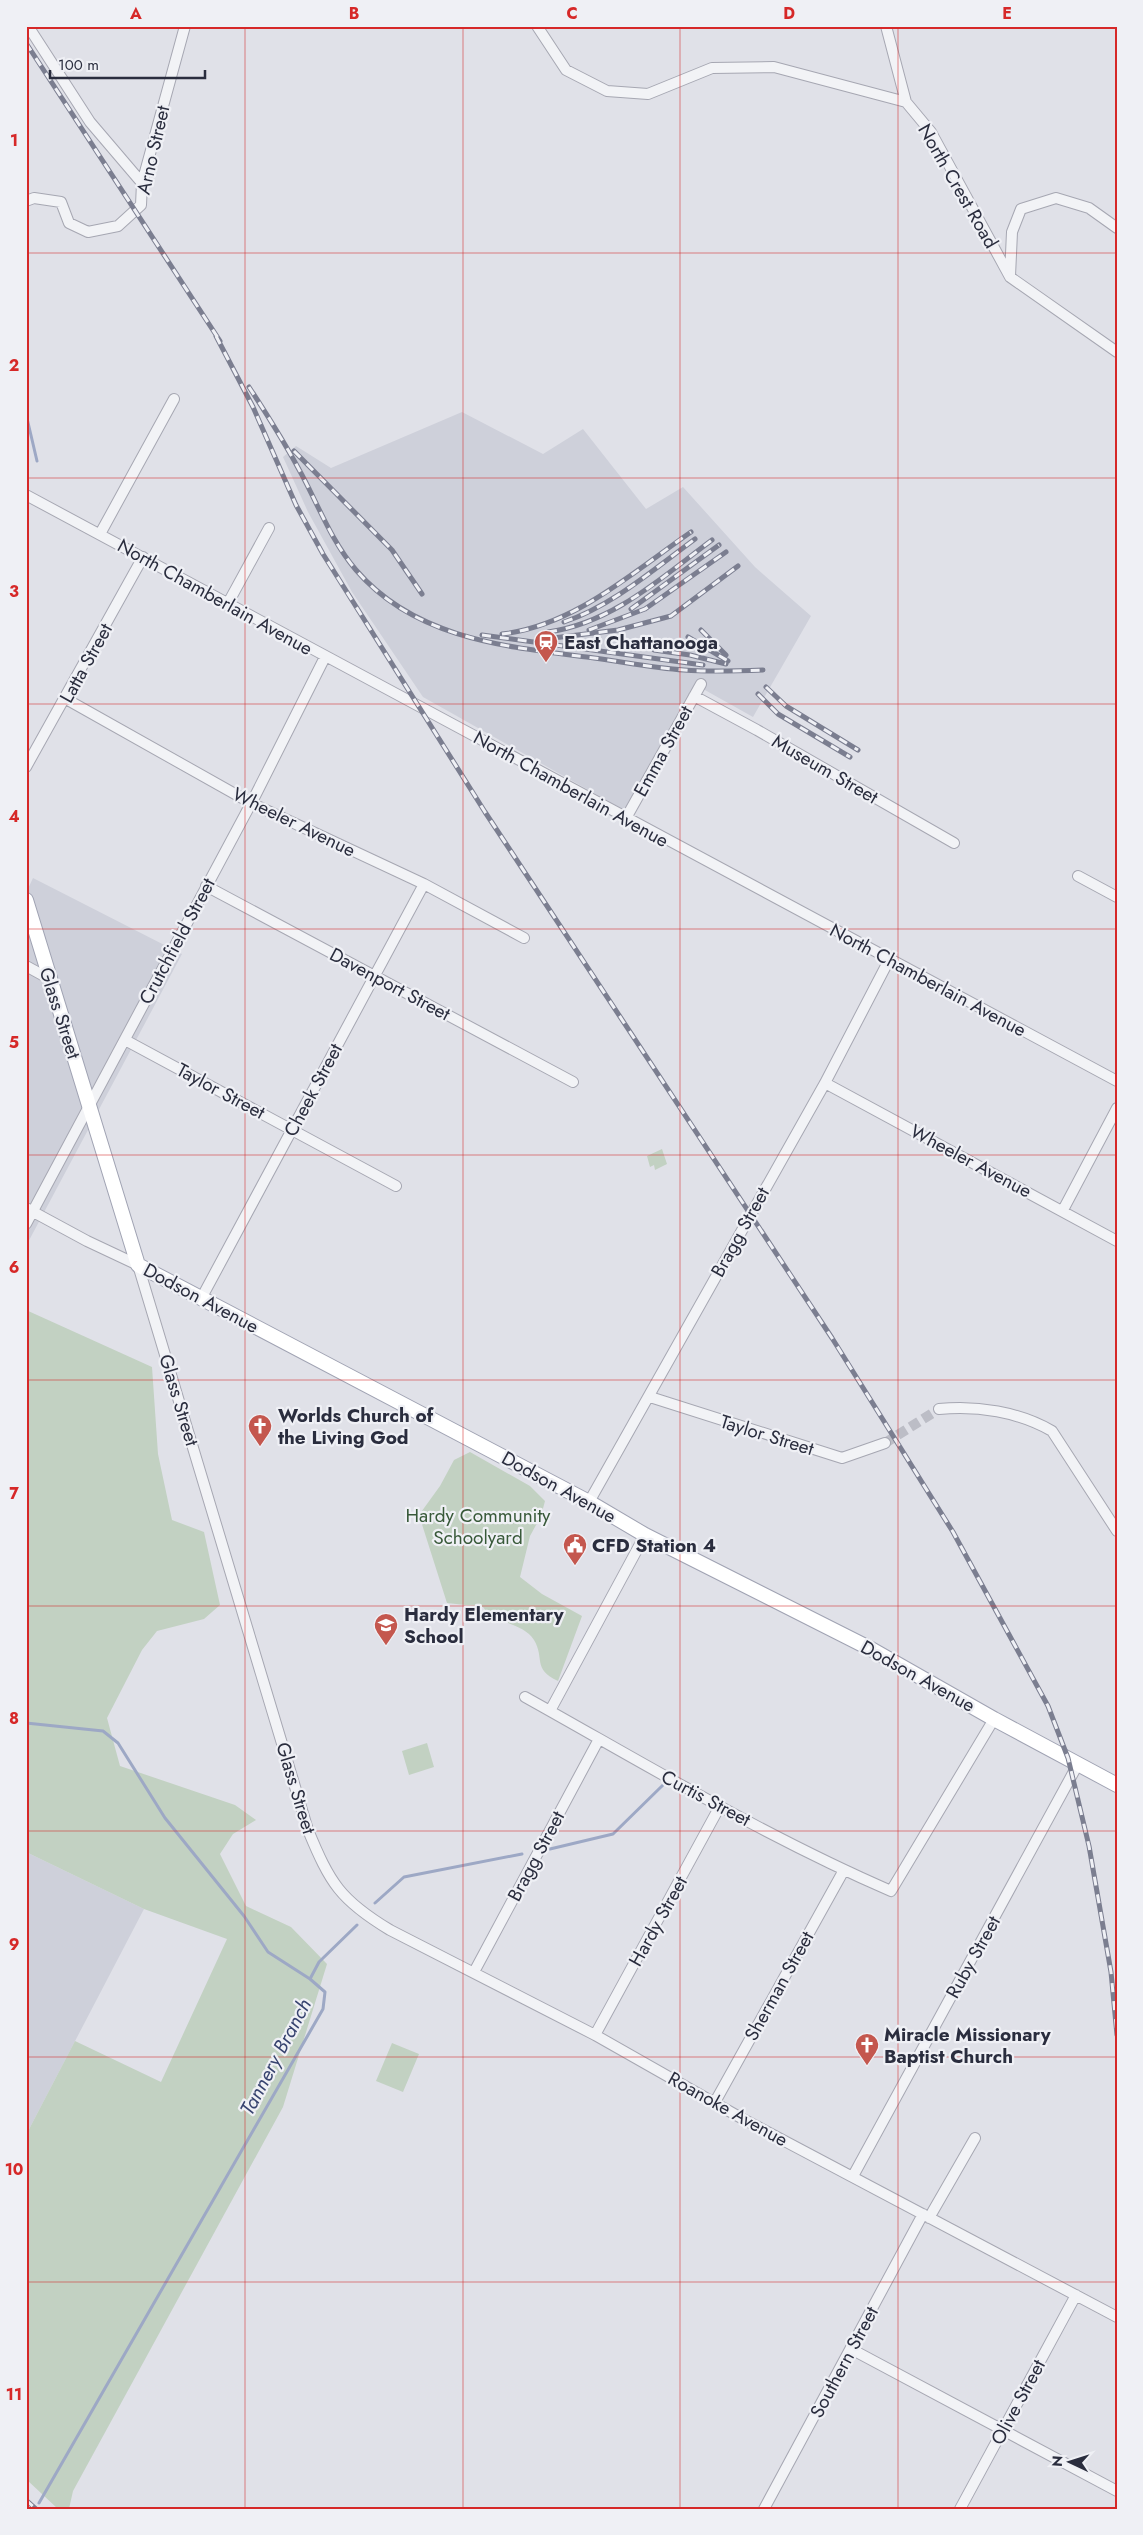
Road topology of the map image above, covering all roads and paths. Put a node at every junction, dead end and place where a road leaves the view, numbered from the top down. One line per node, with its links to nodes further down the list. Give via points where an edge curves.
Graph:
1 (28, 26): 6 (street, via 90,122)
2 (185, 26): 6 (street, Arno Street)
3 (537, 26): 5 (street, via 566,70 607,91 648,94 712,68 774,67)
4 (886, 26): 5 (street)
5 (906, 102): 9 (street, North Crest Road, via 930,132)
6 (142, 183): 7 (street, Arno Street, via 141,205 133,213 118,226 88,232 69,223 61,202 34,198)
7 (26, 201)
8 (1117, 228): 9 (street, via 1089,208 1056,198 1021,209 1012,232)
9 (1010, 276): 10 (street, North Crest Road)
10 (1117, 352)
11 (174, 399): 14 (street)
12 (26, 495): 14 (street, North Chamberlain Avenue)
13 (269, 528): 16 (street)
14 (100, 534): 15 (street, North Chamberlain Avenue)
15 (143, 557): 16 (street, North Chamberlain Avenue); 20 (street, Latta Street)
16 (227, 605): 17 (street, North Chamberlain Avenue)
17 (325, 657): 22 (street, Crutchfield Street); 23 (street, North Chamberlain Avenue)
18 (701, 684): 19 (street, Emma Street)
19 (694, 696): 23 (street, Emma Street); 24 (street, Museum Street)
20 (66, 699): 21 (street, Latta Street); 22 (street, Wheeler Avenue)
21 (26, 768)
22 (250, 803): 26 (street, Wheeler Avenue); 27 (street, Crutchfield Street)
23 (626, 818): 31 (street, North Chamberlain Avenue)
24 (954, 843)
25 (1078, 876): 28 (street)
26 (424, 884): 30 (street, Wheeler Avenue); 33 (street, Cheek Street)
27 (206, 886): 33 (street, Davenport Street); 35 (street, Crutchfield Street)
28 (1117, 897)
29 (26, 900): 34 (main road, Glass Street)
30 (524, 938)
31 (889, 960): 36 (street, North Chamberlain Avenue); 38 (street, Bragg Street)
32 (26, 966): 34 (street)
33 (374, 976): 37 (street, Davenport Street); 41 (street, Cheek Street)
34 (48, 978): 39 (main road, Glass Street)
35 (124, 1040): 39 (street, Crutchfield Street); 41 (street, Taylor Street)
36 (1117, 1081)
37 (573, 1082)
38 (825, 1083): 44 (street, Wheeler Avenue); 49 (street, Bragg Street)
39 (90, 1104): 43 (street, Crutchfield Street); 47 (main road, Glass Street)
40 (1117, 1108): 44 (street)
41 (292, 1130): 42 (street, Taylor Street); 48 (street, Cheek Street)
42 (396, 1186)
43 (29, 1210): 45 (street, Crutchfield Street); 47 (street, Dodson Avenue)
44 (1063, 1210): 46 (street, Wheeler Avenue)
45 (26, 1224)
46 (1117, 1241)
47 (138, 1265): 48 (main road, Dodson Avenue); 63 (street, Glass Street, via 308,1830 324,1867)
48 (202, 1297): 52 (main road, Dodson Avenue)
49 (650, 1397): 51 (street, Taylor Street, via 842,1458); 52 (street, Bragg Street)
50 (940, 1409): 53 (street, via 977,1407 1052,1431)
51 (885, 1444)
52 (589, 1502): 54 (main road, Dodson Avenue)
53 (1117, 1531)
54 (645, 1535): 56 (street); 57 (main road, Dodson Avenue, via 871,1649)
55 (525, 1697): 56 (street, Curtis Street)
56 (551, 1709): 58 (street, Curtis Street)
57 (994, 1719): 59 (main road, Dodson Avenue); 62 (street, Curtis Street, via 891,1891)
58 (599, 1739): 61 (street, Curtis Street); 64 (street, Bragg Street)
59 (1078, 1764): 60 (main road, Dodson Avenue); 68 (street, Ruby Street)
60 (1117, 1784)
61 (720, 1806): 62 (street, Curtis Street); 65 (street, Hardy Street)
62 (844, 1870): 66 (street, Sherman Street)
63 (343, 1895): 64 (street, Roanoke Avenue, via 361,1912 390,1930)
64 (474, 1972): 65 (street, Roanoke Avenue)
65 (595, 2035): 66 (street, Roanoke Avenue)
66 (715, 2102): 68 (street, Roanoke Avenue)
67 (974, 2138): 69 (street, Southern Street)
68 (854, 2176): 69 (street, Roanoke Avenue)
69 (926, 2216): 70 (street, Roanoke Avenue); 72 (street, Southern Street)
70 (1076, 2295): 71 (street, Roanoke Avenue); 73 (street, Olive Street)
71 (1117, 2317)
72 (851, 2349): 73 (street); 75 (street, Southern Street)
73 (1003, 2429): 74 (street); 76 (street, Olive Street)
74 (1117, 2492)
75 (764, 2509)
76 (960, 2509)

